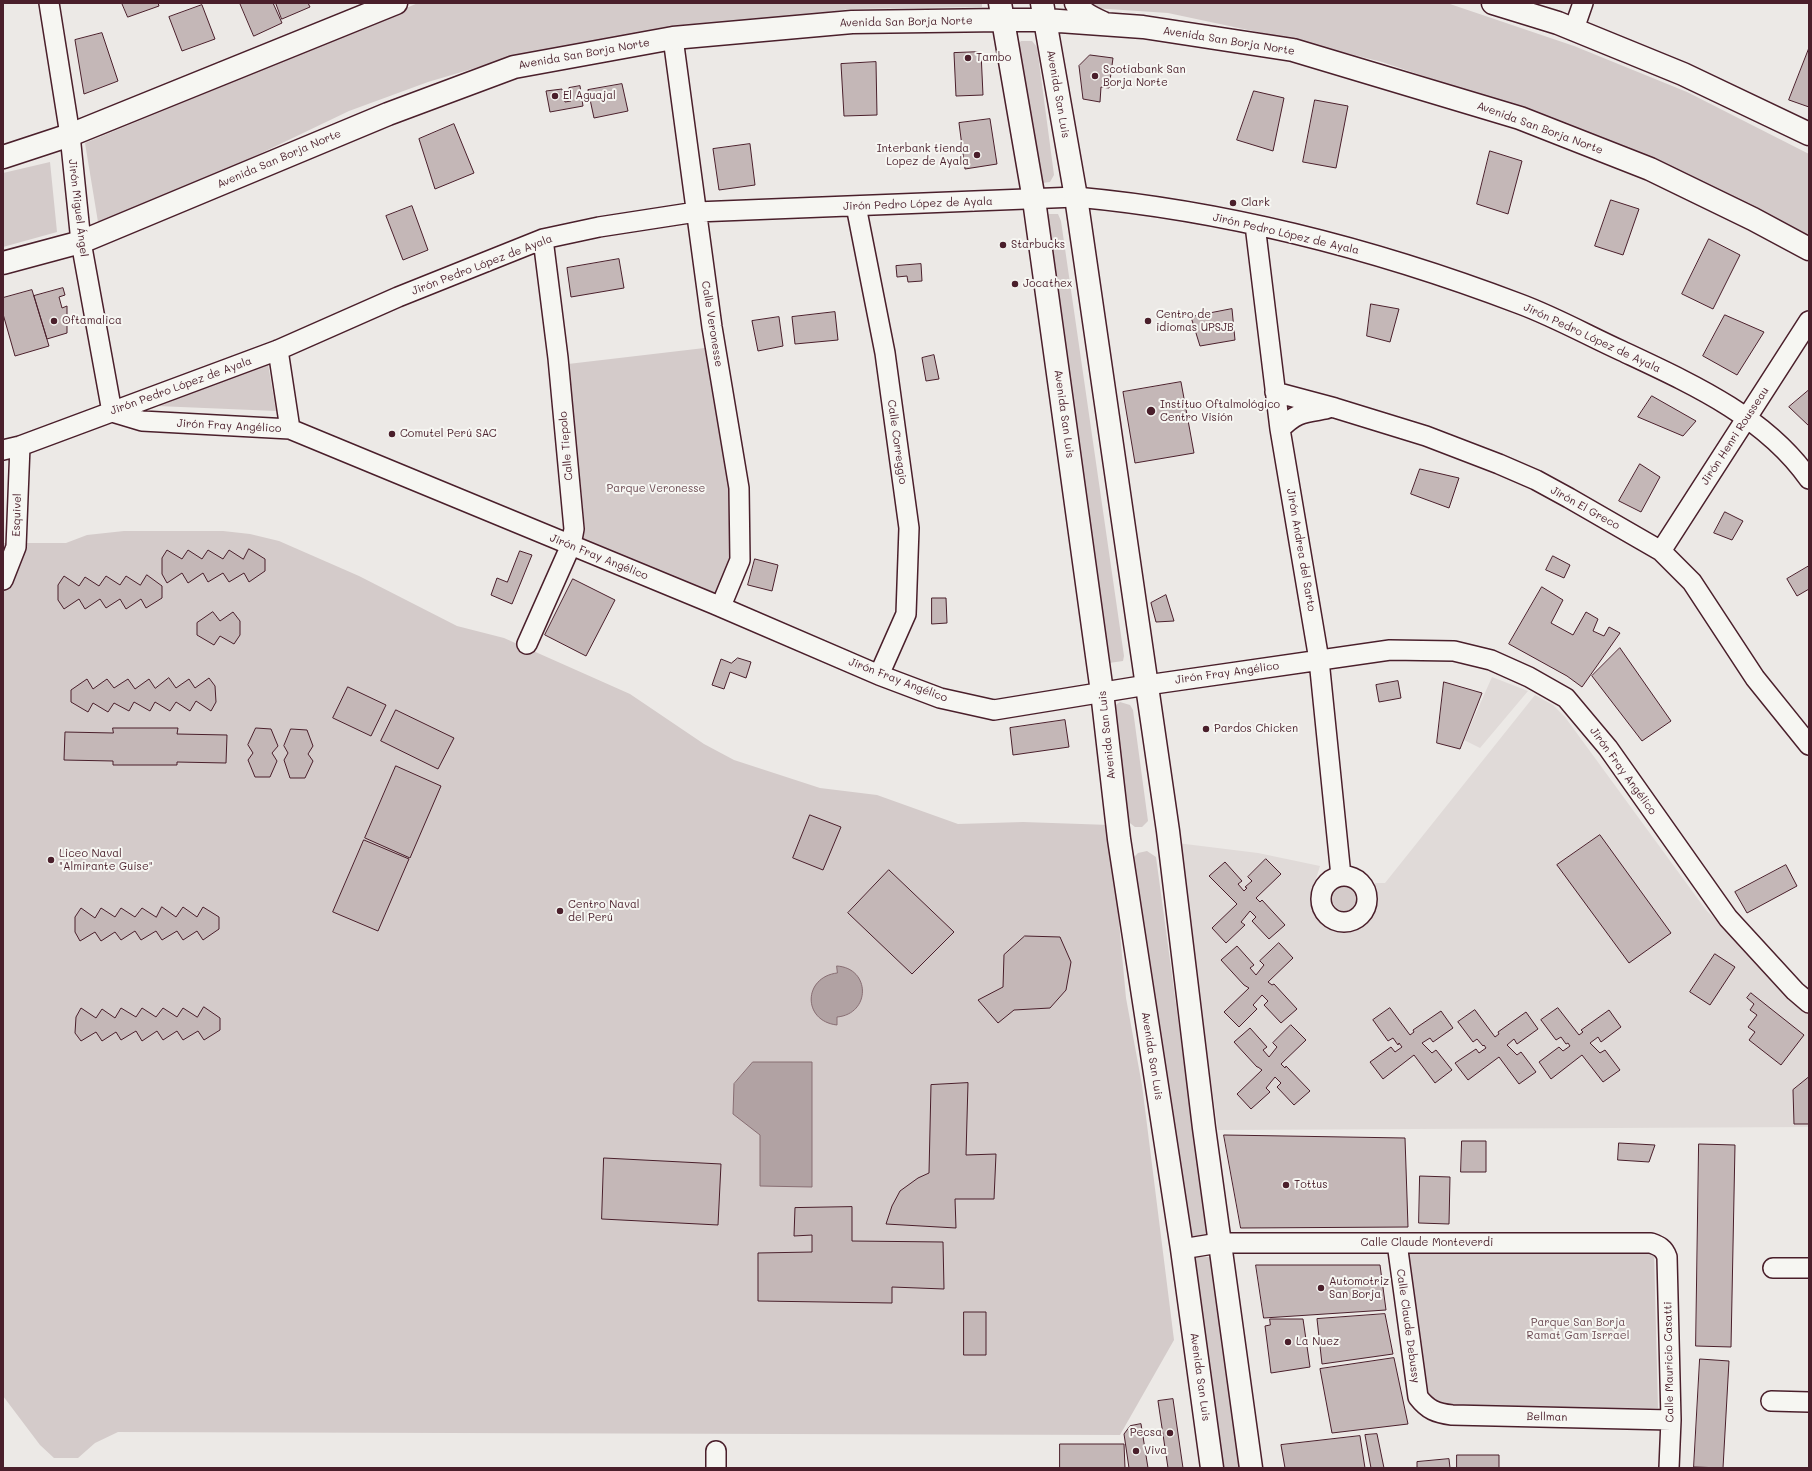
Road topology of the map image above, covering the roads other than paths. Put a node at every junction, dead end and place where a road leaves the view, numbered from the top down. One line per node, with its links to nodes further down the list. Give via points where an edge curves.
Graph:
1 (49, 3): 12 (street, Jirón Miguel Ángel)
2 (396, 3): 12 (main road)
3 (1076, 3): 8 (main road, via 1090,17)
4 (1493, 3): 9 (main road)
5 (1584, 3): 9 (street)
6 (1001, 12): 7 (main road, Avenida San Borja Norte); 10 (main road, Avenida San Borja Norte); 15 (main road, Avenida San Luis)
7 (1043, 12): 8 (main road, Avenida San Borja Norte); 14 (main road, Avenida San Luis)
8 (1108, 25): 21 (main road, Avenida San Borja Norte, via 1143,27 1293,50 1500,111 1650,168)
9 (1574, 29): 11 (main road, via 1683,74)
10 (673, 38): 17 (street, Calle Veronesse); 20 (main road, Avenida San Borja Norte, via 514,67 388,114)
11 (1809, 134)
12 (70, 135): 13 (main road); 20 (street, Jirón Miguel Ángel)
13 (3, 157)
14 (1076, 197): 15 (street, Jirón Pedro López de Ayala); 18 (street, Jirón Pedro López de Ayala, via 1128,202); 40 (main road, Avenida San Luis)
15 (1034, 200): 16 (street, Jirón Pedro López de Ayala); 41 (main road, Avenida San Luis)
16 (856, 206): 17 (street, Jirón Pedro López de Ayala); 39 (street, Calle Correggio, via 885,353 909,528 906,614)
17 (696, 212): 19 (street, Jirón Pedro López de Ayala, via 599,227); 36 (street, Calle Veronesse, via 738,488 740,560)
18 (1255, 225): 25 (street, Jirón Andrea del Sarto); 28 (street, Jirón Pedro López de Ayala, via 1381,257 1522,305 1673,375)
19 (543, 239): 24 (street, Jirón Pedro López de Ayala, via 398,297); 33 (street, Calle Tiepolo, via 574,521)
20 (81, 242): 22 (main road, Avenida San Borja Norte); 27 (street, Jirón Miguel Ángel)
21 (1809, 249)
22 (3, 263)
23 (1809, 320): 28 (street, Jirón Henri Rousseau)
24 (278, 350): 27 (street, Jirón Pedro López de Ayala); 29 (street)
25 (1275, 392): 26 (street, Jirón El Greco); 30 (street, Jirón Andrea del Sarto)
26 (1335, 408): 30 (street, via 1300,413); 34 (street, Jirón El Greco, via 1426,436 1536,480)
27 (112, 412): 29 (street, Jirón Fray Angélico, via 142,420); 31 (street, Jirón Pedro López de Ayala)
28 (1747, 417): 32 (street, Jirón Pedro López de Ayala, via 1796,460); 34 (street, Jirón Henri Rousseau)
29 (290, 429): 33 (street, Jirón Fray Angélico)
30 (1280, 429): 38 (street, Jirón Andrea del Sarto)
31 (11, 448): 35 (street, Esquivel, via 16,547)
32 (1809, 479)
33 (571, 545): 36 (street, Jirón Fray Angélico); 37 (street, Calle Tiepolo)
34 (1661, 551): 42 (street, Jirón El Greco, via 1692,582 1755,678)
35 (4, 579)
36 (721, 606): 39 (street, Jirón Fray Angélico)
37 (527, 644)
38 (1319, 660): 40 (street, Jirón Fray Angélico); 43 (street, Jirón Andrea del Sarto); 44 (street, Jirón Fray Angélico, via 1390,650 1454,651 1491,660 1529,677 1566,698 1608,748 1728,918)
39 (879, 675): 41 (street, Jirón Fray Angélico, via 940,698 994,710)
40 (1147, 685): 41 (street, Jirón Fray Angélico); 45 (main road, Avenida San Luis, via 1168,831)
41 (1102, 692): 47 (main road, Avenida San Luis, via 1119,839)
42 (1809, 745)
43 (1342, 876)
44 (1809, 1003)
45 (1219, 1243): 46 (street, Calle Claude Monteverdi); 47 (street, Calle Claude Monteverdi); 56 (main road, Avenida San Luis)
46 (1397, 1243): 48 (street, Calle Claude Monteverdi, via 1651,1243 1665,1250); 53 (street, Calle Claude Debussy, via 1418,1397)
47 (1182, 1249): 55 (main road, Avenida San Luis)
48 (1667, 1257): 54 (street, Calle Mauricio Casatti)
49 (1773, 1268): 50 (street)
50 (1809, 1268)
51 (1771, 1400): 52 (street)
52 (1809, 1402)
53 (1425, 1406): 54 (street, Bellman, via 1437,1414 1452,1415)
54 (1671, 1420): 57 (street, Calle Mauricio Casatti)
55 (1212, 1468)
56 (1251, 1468)
57 (1669, 1468)

